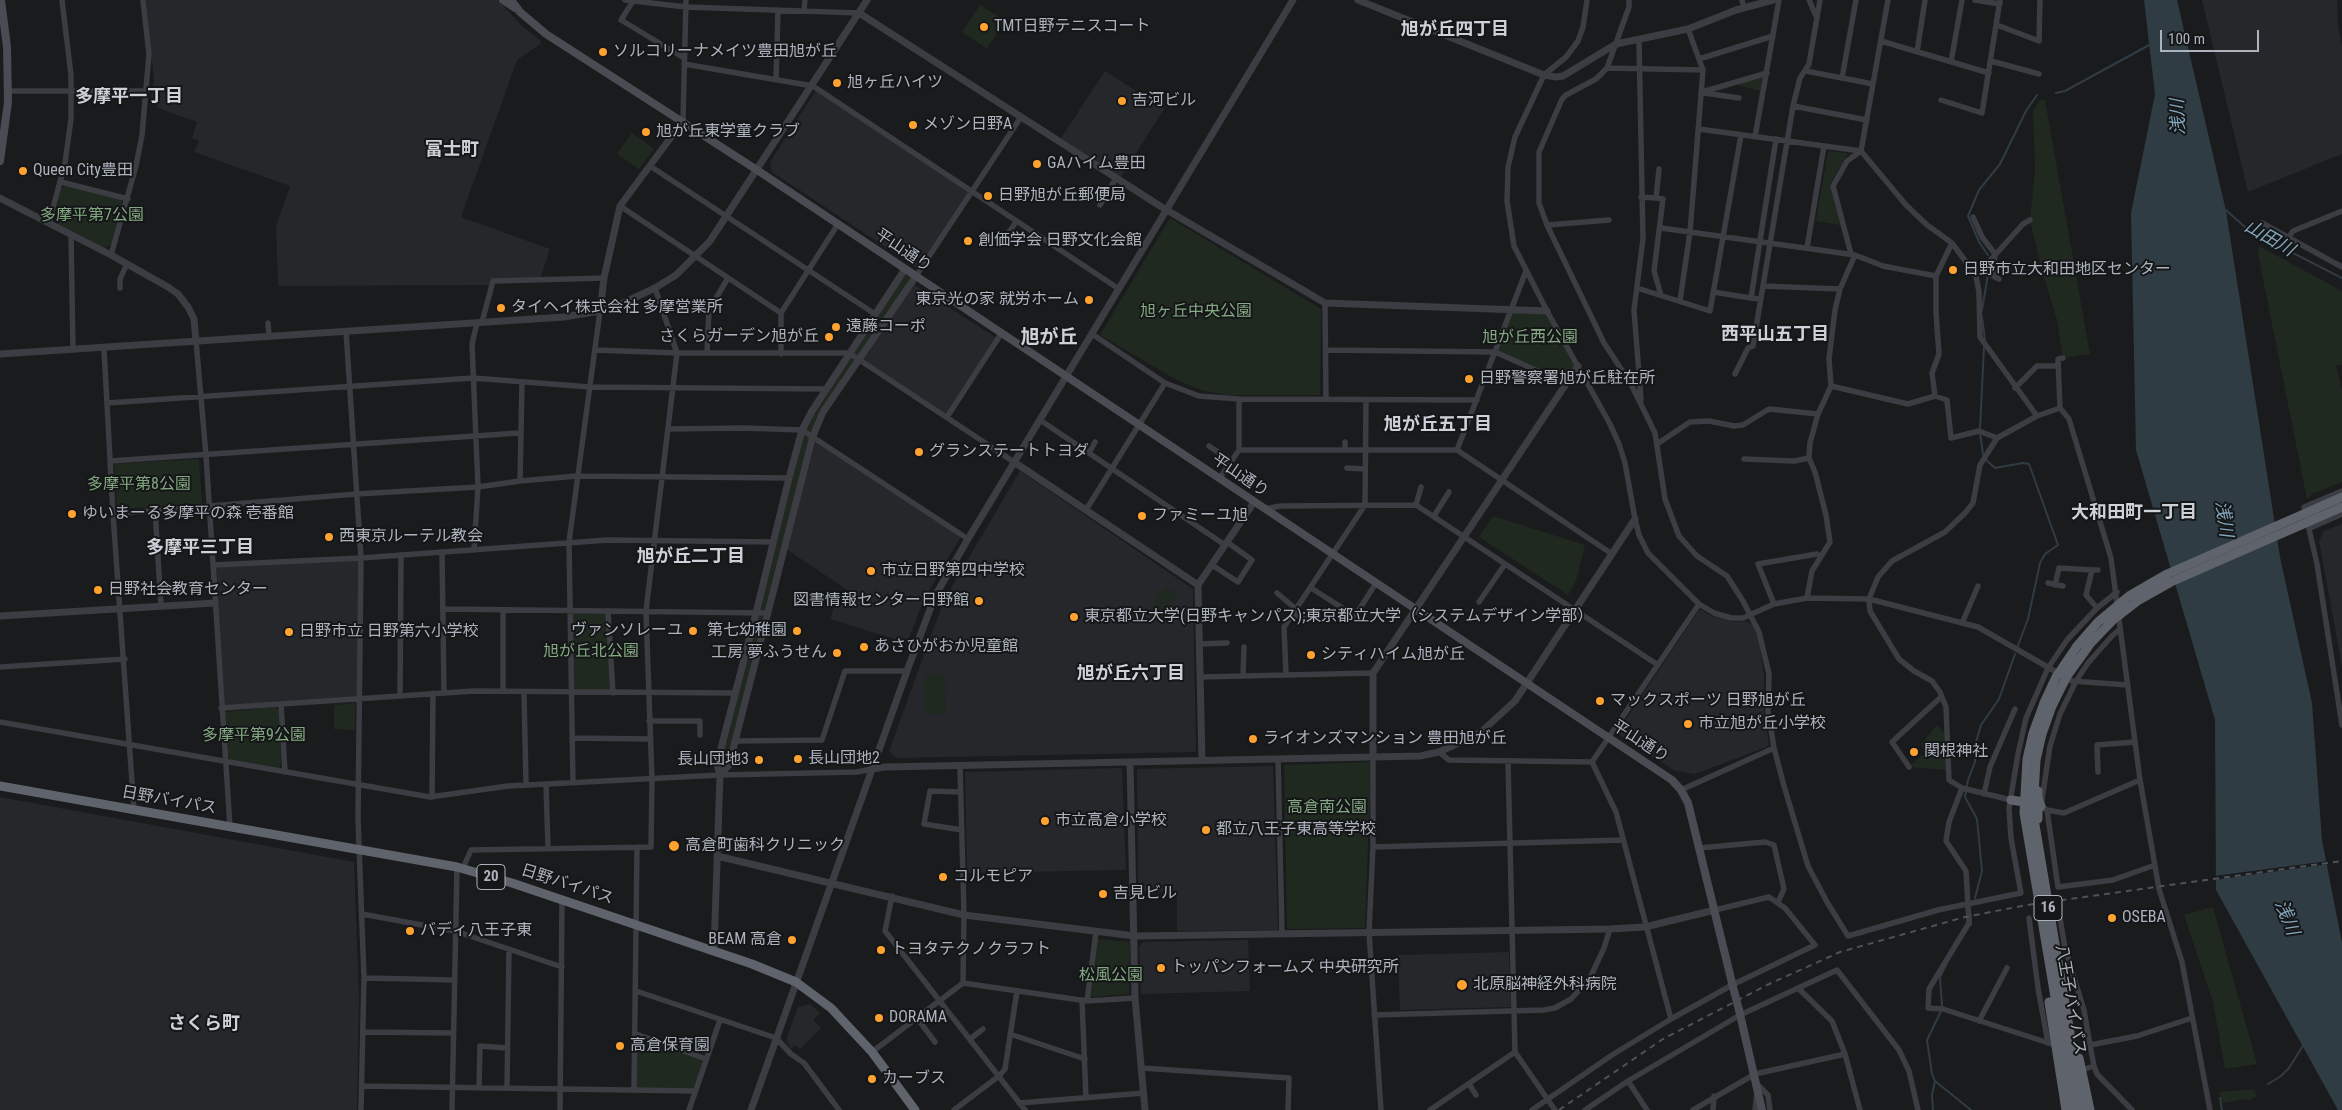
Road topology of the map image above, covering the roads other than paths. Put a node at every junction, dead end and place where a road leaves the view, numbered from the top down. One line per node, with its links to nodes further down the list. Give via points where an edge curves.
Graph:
1 (1, 0): 59 (main road, via 8,47)
2 (62, 0): 58 (street)
3 (143, 0): 60 (street, via 149,54)
4 (503, 0): 32 (main road)
5 (511, 0): 32 (main road, 平山通り)
6 (625, 0): 25 (street)
7 (686, 0): 28 (street)
8 (745, 0): 29 (street)
9 (805, 0): 31 (street)
10 (867, 0): 33 (street)
11 (1293, 0): 88 (street)
12 (1358, 0): 53 (street)
13 (1587, 0): 53 (street, via 1578,41 1566,57)
14 (1630, 0): 40 (street)
15 (1773, 0): 27 (street)
16 (1779, 0): 37 (street)
17 (1809, 0): 34 (street)
18 (1820, 0): 34 (street)
19 (1856, 0): 54 (street)
20 (1888, 0): 39 (street)
21 (1925, 0): 41 (street)
22 (1962, 0): 45 (street)
23 (1974, 0): 26 (street)
24 (2040, 0): 35 (street, via 2039,41)
25 (633, 1): 28 (street); 43 (street, via 621,20)
26 (2000, 2): 35 (street)
27 (1743, 4): 36 (street)
28 (686, 8): 29 (street); 43 (street)
29 (744, 8): 30 (street)
30 (778, 10): 31 (street); 55 (street)
31 (804, 10): 33 (street)
32 (520, 12): 66 (main road, 平山通り, via 546,34)
33 (859, 13): 57 (street); 65 (street)
34 (1817, 18): 49 (street)
35 (1997, 25): 44 (street)
36 (1688, 29): 38 (street); 42 (street)
37 (1773, 36): 42 (street); 50 (street)
38 (1639, 41): 40 (street); 47 (street)
39 (1880, 41): 41 (street); 56 (street)
40 (1616, 44): 46 (street); 53 (street, via 1562,76)
41 (1917, 52): 45 (street)
42 (1699, 58): 48 (street)
43 (684, 61): 55 (street); 66 (street)
44 (1991, 61): 51 (street); 52 (street)
45 (1951, 62): 51 (street)
46 (1607, 68): 47 (street); 98 (street, via 1596,79 1562,99 1539,152 1538,196)
47 (1640, 69): 48 (street); 82 (street)
48 (1703, 70): 61 (street)
49 (1806, 71): 54 (street); 64 (street, via 1800,78)
50 (1767, 73): 61 (street); 70 (street)
51 (1989, 73): 63 (street, via 1982,113)
52 (2039, 74)
53 (1544, 75): 117 (street, via 1515,137 1508,166 1507,201 1514,246)
54 (1842, 78): 56 (street)
55 (776, 80): 57 (street)
56 (1873, 84): 67 (street)
57 (813, 86): 78 (street); 81 (street)
58 (71, 90): 59 (street); 60 (street); 80 (street, via 71,119)
59 (8, 91): 75 (main road)
60 (146, 91): 85 (street, via 142,135)
61 (1702, 92): 62 (street); 68 (street)
62 (1739, 98)
63 (1941, 100)
64 (1793, 106): 67 (street); 72 (street)
65 (1022, 117): 79 (street); 81 (street)
66 (683, 120): 76 (street); 78 (main road, 平山通り)
67 (1867, 120): 74 (street)
68 (1699, 129): 69 (street); 100 (street)
69 (1741, 135): 70 (street); 102 (street)
70 (1756, 137): 71 (street)
71 (1776, 139): 72 (street); 104 (street)
72 (1788, 141): 73 (street); 105 (street)
73 (1824, 146): 74 (street); 108 (street)
74 (1861, 151): 106 (street, via 1906,205); 111 (street, via 1847,161 1833,186)
75 (0, 161)
76 (650, 166): 87 (street); 90 (street)
77 (1659, 168): 84 (street)
78 (757, 170): 90 (street); 97 (main road, 平山通り)
79 (1116, 178): 86 (street); 88 (street)
80 (61, 182): 85 (street); 95 (street)
81 (972, 192): 94 (street); 118 (street)
82 (1640, 197): 84 (street); 127 (street, via 1643,239)
83 (0, 198): 95 (street)
84 (1656, 198): 99 (street, via 1662,199)
85 (128, 199): 110 (street)
86 (1100, 205)
87 (620, 206): 112 (street); 121 (street)
88 (1166, 209): 128 (street); 135 (street)
89 (2342, 212): 103 (street, via 2294,231)
90 (727, 217): 112 (street); 116 (street)
91 (1973, 217): 109 (street)
92 (1609, 220): 98 (street)
93 (2030, 220): 109 (street)
94 (1016, 222): 107 (street); 128 (street)
95 (49, 223): 101 (street)
96 (2262, 223): 103 (street)
97 (838, 224): 115 (main road, 平山通り); 116 (street)
98 (1547, 225): 181 (street, via 1604,343)
99 (1661, 228): 100 (street); 131 (street, via 1654,271)
100 (1690, 232): 102 (street); 134 (street)
101 (71, 235): 110 (street); 149 (street)
102 (1724, 237): 104 (street); 130 (street)
103 (2288, 238): 114 (street)
104 (1759, 242): 105 (street); 132 (street)
105 (1771, 243): 108 (street); 124 (street)
106 (1952, 243): 119 (street); 120 (street)
107 (1000, 245)
108 (1807, 248): 111 (street)
109 (1995, 254): 120 (street); 123 (street, via 1992,276)
110 (111, 255): 113 (street)
111 (1853, 255): 119 (street, via 1883,266); 129 (street)
112 (695, 257): 122 (street); 126 (street, via 676,275)
113 (127, 264): 125 (street, via 120,279); 147 (street, via 178,294 194,319)
114 (2342, 266)
115 (905, 269): 118 (main road, 平山通り); 140 (street)
116 (808, 270): 139 (street); 140 (street)
117 (1526, 271): 137 (street); 138 (street)
118 (916, 276): 144 (main road, 平山通り); 159 (street)
119 (1936, 276): 175 (street, via 1939,354 1932,373)
120 (1976, 276): 172 (street, via 1980,292 1980,337)
121 (604, 278): 136 (street); 141 (street, via 493,281)
122 (728, 278): 139 (street); 154 (street, via 709,310)
123 (1999, 279)
124 (1763, 286): 129 (street); 133 (street)
125 (120, 288)
126 (655, 288): 136 (street); 153 (street)
127 (1637, 288): 131 (street); 181 (street, via 1634,310)
128 (1119, 289): 145 (street)
129 (1840, 289): 169 (street, via 1829,359)
130 (1713, 292): 132 (street); 134 (street, via 1710,311)
131 (1662, 294): 134 (street)
132 (1751, 298): 133 (street)
133 (1760, 299): 162 (street, via 1753,346 1748,348)
134 (1680, 301)
135 (1325, 303): 137 (street); 151 (street)
136 (600, 311): 141 (street, via 564,317); 150 (street)
137 (1511, 311): 138 (street); 152 (street)
138 (1547, 311): 160 (street)
139 (781, 313): 157 (street)
140 (875, 314): 155 (street)
141 (479, 322): 143 (street); 164 (street, via 472,344)
142 (268, 323): 146 (street)
143 (346, 331): 146 (street); 168 (street)
144 (1001, 334): 163 (main road, 平山通り); 185 (street)
145 (1092, 334): 163 (street); 166 (street)
146 (270, 336): 147 (street)
147 (196, 341): 148 (street); 174 (street)
148 (104, 348): 149 (street); 180 (street)
149 (73, 350): 156 (street)
150 (596, 350): 153 (street); 170 (street)
151 (1326, 350): 152 (street); 176 (street)
152 (1495, 352): 167 (street); 179 (street)
153 (677, 353): 154 (street); 171 (street)
154 (707, 353): 157 (street)
155 (849, 353): 157 (street); 159 (street); 173 (street)
156 (0, 354)
157 (780, 354)
158 (2064, 358): 161 (street, via 2058,359)
159 (859, 359): 185 (street); 192 (street, via 824,412)
160 (1578, 366): 167 (street); 236 (street, via 1619,444)
161 (2058, 366): 172 (street, via 2037,366); 182 (street)
162 (1735, 374)
163 (1066, 377): 186 (street); 187 (main road, 平山通り)
164 (473, 378): 165 (street); 168 (street); 191 (street)
165 (522, 383): 170 (street); 190 (street)
166 (1165, 383): 177 (street, via 1198,396); 187 (street)
167 (1565, 383): 217 (street)
168 (349, 385): 174 (street); 197 (street)
169 (1830, 386): 175 (street, via 1908,404); 183 (street)
170 (590, 387): 171 (street); 213 (street)
171 (673, 388): 173 (street); 188 (street)
172 (2015, 388): 184 (street)
173 (825, 389): 189 (street)
174 (200, 396): 180 (street); 204 (street)
175 (1935, 396): 193 (street, via 1947,400 1951,438 1979,431)
176 (1326, 399): 177 (street); 178 (street)
177 (1239, 400): 199 (street)
178 (1366, 400): 179 (street); 201 (street)
179 (1477, 400): 202 (street)
180 (107, 402): 207 (street)
181 (1641, 402): 196 (street)
182 (2060, 408): 184 (street); 261 (street, via 2069,419 2111,558)
183 (1818, 414): 196 (street, via 1769,409 1743,425 1709,420 1690,422); 205 (street)
184 (2037, 416): 193 (street)
185 (947, 417): 209 (street)
186 (1040, 420): 203 (street); 209 (street)
187 (1138, 425): 210 (street); 216 (main road, 平山通り)
188 (669, 429): 189 (street); 214 (street)
189 (802, 430): 192 (street); 215 (street)
190 (519, 433): 191 (street); 218 (street)
191 (477, 436): 197 (street); 219 (street)
192 (813, 436): 239 (street); 281 (street)
193 (1998, 438): 264 (street, via 1980,466 1974,502 1944,532 1892,561 1878,577)
194 (1095, 442): 203 (street)
195 (1345, 442): 200 (street)
196 (1657, 444): 282 (street, via 1665,499 1679,536 1697,556 1727,576)
197 (354, 446): 204 (street); 223 (street)
198 (1209, 446): 208 (street)
199 (1239, 450): 200 (street); 208 (street)
200 (1345, 450): 201 (street)
201 (1365, 450): 202 (street); 212 (street)
202 (1457, 450): 217 (street)
203 (1089, 453): 210 (street)
204 (206, 455): 207 (street); 228 (street)
205 (1809, 458): 206 (street, via 1794,461); 249 (street, via 1829,530 1830,542)
206 (1744, 459)
207 (110, 461): 233 (street)
208 (1231, 461): 216 (street)
209 (1014, 462): 232 (street); 239 (street)
210 (1111, 468): 232 (street); 243 (street)
211 (1347, 468): 212 (street)
212 (1365, 469): 227 (street)
213 (577, 476): 214 (street); 218 (street); 241 (street)
214 (663, 477): 215 (street); 240 (street)
215 (788, 478): 242 (street)
216 (1219, 479): 225 (main road, 平山通り)
217 (1501, 479): 238 (street); 247 (street)
218 (520, 481): 219 (street)
219 (478, 487): 223 (street); 244 (street)
220 (1421, 487): 226 (street)
221 (2342, 490): 237 (street, via 2304,507)
222 (1449, 492): 235 (street)
223 (356, 494): 228 (street); 250 (street)
224 (2342, 497): 314 (highway, 八王子バイパス / 16, bridge, via 2167,574 2129,596 2098,622 2078,646 2056,677)
225 (1254, 502): 230 (main road, 平山通り); 243 (street)
226 (1416, 504): 227 (street); 235 (street)
227 (1365, 505): 230 (street); 246 (street)
228 (209, 506): 231 (street); 252 (street)
229 (2342, 507): 314 (highway, 八王子バイパス / 16, bridge, via 2171,582 2139,600 2090,644)
230 (1264, 509): 246 (main road, 平山通り)
231 (155, 510): 233 (street); 269 (street)
232 (1086, 510): 257 (street)
233 (113, 514): 270 (street)
234 (2342, 514): 237 (street)
235 (1434, 516): 238 (street)
236 (1634, 519): 247 (street); 267 (street, via 1648,553)
237 (2310, 528): 320 (street)
238 (1464, 536): 251 (street); 272 (street)
239 (968, 539): 294 (street, via 936,596)
240 (655, 540): 241 (street); 242 (street); 278 (street)
241 (569, 542): 244 (street); 276 (street)
242 (773, 542): 280 (street)
243 (1226, 544): 253 (street); 253 (street, via 1252,560 1238,582)
244 (474, 550): 245 (street)
245 (442, 552): 248 (street); 273 (street)
246 (1332, 554): 255 (main road, 平山通り); 260 (street)
247 (1612, 554): 275 (street)
248 (401, 555): 250 (street); 310 (street)
249 (1820, 556): 263 (street, via 1812,571); 268 (street, via 1758,564)
250 (361, 558): 252 (street); 312 (street)
251 (1505, 564): 265 (street); 275 (street)
252 (213, 565): 266 (street)
253 (1212, 565): 257 (street)
254 (2048, 583): 256 (street)
255 (1376, 584): 260 (street, via 1355,616); 272 (main road, 平山通り)
256 (2055, 585): 259 (street); 271 (street, via 2059,568 2095,570 2086,595)
257 (1198, 586): 288 (street)
258 (1978, 586): 285 (street)
259 (2063, 586)
260 (1311, 588): 279 (street)
261 (2117, 592): 271 (street); 286 (street)
262 (1277, 593): 279 (street)
263 (1807, 598): 264 (street); 268 (street)
264 (1869, 599): 285 (street); 311 (street, via 1870,611 1899,659 1932,681)
265 (1479, 602)
266 (215, 603): 269 (street); 315 (street)
267 (1699, 604): 282 (street, via 1731,618); 291 (street)
268 (1774, 604): 282 (street)
269 (161, 606): 270 (street)
270 (122, 608): 283 (street); 290 (street)
271 (2097, 608): 293 (street, via 2067,640)
272 (1415, 609): 295 (street); 300 (main road, 平山通り)
273 (445, 610): 274 (street); 305 (street)
274 (503, 610): 276 (street); 302 (street)
275 (1575, 610): 291 (street); 300 (street)
276 (570, 611): 277 (street); 306 (street)
277 (608, 611): 278 (street); 304 (street)
278 (646, 612): 280 (street); 307 (street)
279 (1294, 612): 284 (street); 296 (street, via 1284,627)
280 (756, 613): 281 (street); 308 (street)
281 (767, 613): 325 (street)
282 (1750, 615): 328 (street, via 1765,649 1769,674 1768,711)
283 (0, 616)
284 (1307, 620)
285 (1962, 623): 293 (street, via 1978,627)
286 (2120, 630): 299 (street); 301 (street)
287 (1227, 643): 288 (street)
288 (1200, 644): 298 (street)
289 (1244, 647): 297 (street)
290 (125, 659): 292 (street); 327 (street)
291 (1658, 666): 324 (street)
292 (0, 668)
293 (2048, 668): 299 (street); 355 (street, via 2023,730)
294 (907, 670): 325 (street, via 845,671 822,740); 339 (street)
295 (1373, 673): 296 (street); 330 (street)
296 (1286, 674): 297 (street)
297 (1243, 676): 298 (street)
298 (1200, 677): 332 (street)
299 (2076, 681): 301 (street); 357 (street, via 2053,735 2046,765)
300 (1527, 684): 324 (main road, 平山通り); 329 (street, via 1505,712 1480,732)
301 (2128, 685): 326 (street)
302 (503, 691): 303 (street); 305 (street)
303 (524, 692): 306 (street); 347 (street)
304 (612, 692): 306 (street); 307 (street)
305 (444, 693): 309 (street)
306 (572, 693): 322 (street)
307 (650, 693): 308 (street); 318 (street)
308 (734, 693): 342 (street, via 716,764)
309 (433, 694): 310 (street); 354 (street)
310 (400, 696): 312 (street)
311 (1941, 697): 338 (street, via 1892,742); 350 (street, via 1946,707 1949,780)
312 (360, 699): 313 (street); 346 (street)
313 (281, 704): 315 (street); 340 (street)
314 (2048, 705): 317 (highway, 八王子バイパス / 16); 356 (highway, 八王子バイパス / 16, via 2029,751)
315 (222, 708): 334 (street)
316 (2016, 709): 353 (street, via 1990,766)
317 (2047, 719): 357 (highway, via 2038,780 2038,798); 371 (highway, 八王子バイパス / 16, via 2038,751 2033,795 2034,829)
318 (649, 720): 321 (street, via 700,721); 323 (street)
319 (0, 722): 327 (street)
320 (2342, 725)
321 (700, 734)
322 (572, 738): 323 (street); 345 (street)
323 (649, 738): 343 (street)
324 (1609, 738): 336 (street); 351 (main road, 平山通り, via 1672,780)
325 (735, 741): 342 (street, via 729,765)
326 (2135, 742): 341 (street, via 2097,745); 344 (street)
327 (130, 744): 334 (street); 358 (street)
328 (1774, 748): 351 (street); 376 (street, via 1808,866 1848,936)
329 (1439, 752): 330 (street, via 1420,756); 333 (street, via 1449,760)
330 (1373, 756): 331 (street); 364 (street)
331 (1278, 759): 332 (street); 389 (street)
332 (1202, 760): 335 (street)
333 (1508, 761): 336 (street); 362 (street)
334 (225, 762): 340 (street); 359 (street)
335 (1130, 762): 337 (street); 390 (street)
336 (1592, 762): 361 (street, via 1616,812)
337 (960, 766): 339 (street); 352 (street)
338 (1909, 767)
339 (872, 769): 342 (street); 372 (street)
340 (285, 772): 346 (street)
341 (2098, 772)
342 (720, 775): 343 (street); 368 (street)
343 (652, 780): 345 (street); 363 (street, via 651,846)
344 (2140, 780): 357 (street, via 2064,813); 369 (street)
345 (573, 783): 348 (street)
346 (359, 785): 354 (street); 367 (street)
347 (526, 785): 348 (street); 354 (street)
348 (546, 785): 365 (street)
349 (0, 786): 358 (highway, 日野バイパス / 20)
350 (1962, 788): 353 (street); 376 (street, via 1949,822 1946,841 1966,872)
351 (1681, 790): 366 (main road, 平山通り, via 1688,803)
352 (961, 792): 360 (street); 360 (street, via 930,791 924,824)
353 (1984, 794): 355 (street)
354 (432, 797)
355 (2011, 800): 356 (highway); 376 (street, via 2011,838 2021,893)
356 (2024, 802): 391 (highway, 八王子バイパス / 16, via 2027,838)
357 (2044, 808): 369 (street, via 2058,887 2113,880); 371 (highway, via 2038,816 2044,859)
358 (134, 810): 359 (highway, 日野バイパス / 20)
359 (230, 826): 367 (highway, 日野バイパス / 20)
360 (962, 830): 380 (street)
361 (1623, 840): 362 (street); 383 (street)
362 (1509, 843): 364 (street); 386 (street)
363 (637, 847): 365 (street); 382 (street)
364 (1373, 847): 388 (street)
365 (548, 848): 370 (street, via 470,850)
366 (1699, 848): 375 (street, via 1765,842 1774,845 1784,889); 377 (main road, 平山通り)
367 (358, 849): 370 (highway, 日野バイパス / 20); 379 (street)
368 (717, 856): 372 (street); 393 (street)
369 (2155, 864): 411 (street, via 2159,889 2182,962)
370 (460, 867): 374 (highway, 日野バイパス / 20); 385 (street)
371 (2042, 878): 391 (highway, 八王子バイパス / 16)
372 (832, 884): 373 (street); 398 (street)
373 (892, 896): 380 (street); 405 (street, via 885,931)
374 (562, 900): 382 (highway, 日野バイパス / 20); 394 (street)
375 (1778, 902): 377 (street, via 1769,897); 400 (street, via 1815,945)
376 (1967, 902): 414 (street, via 1969,923 1929,989 1928,1008)
377 (1714, 910): 383 (street); 400 (main road, 平山通り)
378 (2059, 912): 424 (street)
379 (362, 914): 385 (street); 396 (street)
380 (964, 915): 387 (street); 399 (street)
381 (2029, 918): 423 (street, via 2038,988)
382 (637, 924): 393 (highway, 日野バイパス / 20); 402 (street)
383 (1645, 927): 384 (street); 413 (street)
384 (1610, 929): 386 (street); 407 (street, via 1593,974 1572,999 1555,1008)
385 (455, 930): 392 (street); 397 (street)
386 (1513, 930): 388 (street); 407 (street)
387 (1096, 932): 390 (street); 406 (street)
388 (1369, 932): 389 (street); 409 (street)
389 (1282, 933): 390 (street)
390 (1135, 936): 404 (street)
391 (2049, 940): 423 (highway, 16); 433 (highway, 16, via 2066,982); 477 (highway, 八王子バイパス / 16); 478 (highway, 八王子バイパス / 16)
392 (509, 949): 394 (street); 425 (street)
393 (714, 951): 398 (highway, 日野バイパス / 20)
394 (562, 967): 443 (street)
395 (2007, 968): 414 (street)
396 (364, 978): 397 (street); 416 (street)
397 (454, 980): 417 (street)
398 (796, 982): 420 (street); 426 (highway, 日野バイパス / 20, via 831,1008)
399 (962, 983): 403 (street); 405 (street)
400 (1733, 986): 408 (main road, 平山通り, bridge); 413 (street)
401 (1798, 988): 408 (street); 428 (street, via 1832,1021); 475 (street, via 1837,970 1899,1050 1909,1071)
402 (636, 990): 412 (street); 418 (street)
403 (1017, 991): 406 (street); 419 (street)
404 (1135, 998): 406 (street); 432 (street)
405 (940, 1000): 410 (street); 421 (street)
406 (1084, 1001): 430 (street)
407 (1515, 1010): 409 (street); 427 (street)
408 (1739, 1013): 434 (main road, 平山通り); 436 (street)
409 (1374, 1015): 463 (street)
410 (917, 1018): 422 (street); 426 (street)
411 (2192, 1018): 424 (street, via 2138,1036); 481 (street)
412 (720, 1020): 420 (street); 429 (street)
413 (1671, 1020): 450 (street, via 1612,1055)
414 (1979, 1021): 423 (street)
415 (983, 1029): 421 (street)
416 (363, 1032): 417 (street); 439 (street)
417 (453, 1033): 440 (street)
418 (636, 1034): 429 (street); 444 (street)
419 (1010, 1034): 430 (street); 435 (street, via 1006,1069)
420 (776, 1038): 456 (street); 457 (street, via 804,1064)
421 (970, 1039): 435 (street)
422 (935, 1042)
423 (2051, 1044): 476 (highway, 16)
424 (2090, 1045): 431 (street)
425 (508, 1048): 441 (street, via 480,1046); 442 (street)
426 (872, 1052): 458 (highway, 日野バイパス / 20)
427 (1515, 1052): 437 (street); 450 (street)
428 (1845, 1054): 434 (street); 474 (street)
429 (706, 1059): 445 (street)
430 (1085, 1059): 449 (street)
431 (2094, 1066): 433 (street); 480 (street, via 2097,1074)
432 (1142, 1068): 446 (street); 462 (street, via 1289,1078)
433 (2082, 1070): 479 (highway, 16)
434 (1755, 1074): 438 (main road, 平山通り); 448 (street)
435 (999, 1076): 451 (street); 459 (street)
436 (1628, 1081): 467 (street); 468 (street)
437 (1469, 1084): 447 (street); 464 (street)
438 (1758, 1085): 471 (street); 472 (main road, 平山通り); 473 (street, via 1768,1095)
439 (362, 1086): 440 (street); 452 (street)
440 (452, 1087): 441 (street); 453 (street)
441 (479, 1088): 442 (street)
442 (507, 1088): 443 (street)
443 (560, 1089): 444 (street); 454 (street)
444 (634, 1090): 445 (street)
445 (695, 1091): 455 (street)
446 (1144, 1093): 449 (street); 461 (street)
447 (1476, 1095)
448 (1714, 1096): 469 (street); 470 (street)
449 (1086, 1098): 451 (street)
450 (1550, 1101): 465 (street); 466 (street)
451 (1020, 1103): 460 (street)
452 (361, 1110)
453 (452, 1110)
454 (560, 1110)
455 (688, 1110)
456 (751, 1110)
457 (840, 1110)
458 (915, 1110)
459 (954, 1110)
460 (1025, 1110)
461 (1145, 1110)
462 (1288, 1110)
463 (1381, 1110)
464 (1430, 1110)
465 (1532, 1110)
466 (1556, 1110)
467 (1585, 1110)
468 (1648, 1110)
469 (1693, 1110)
470 (1713, 1110)
471 (1756, 1110)
472 (1762, 1110)
473 (1770, 1110)
474 (1860, 1110)
475 (1918, 1110)
476 (2066, 1110)
477 (2074, 1110)
478 (2083, 1110)
479 (2090, 1110)
480 (2132, 1110)
481 (2210, 1110)

